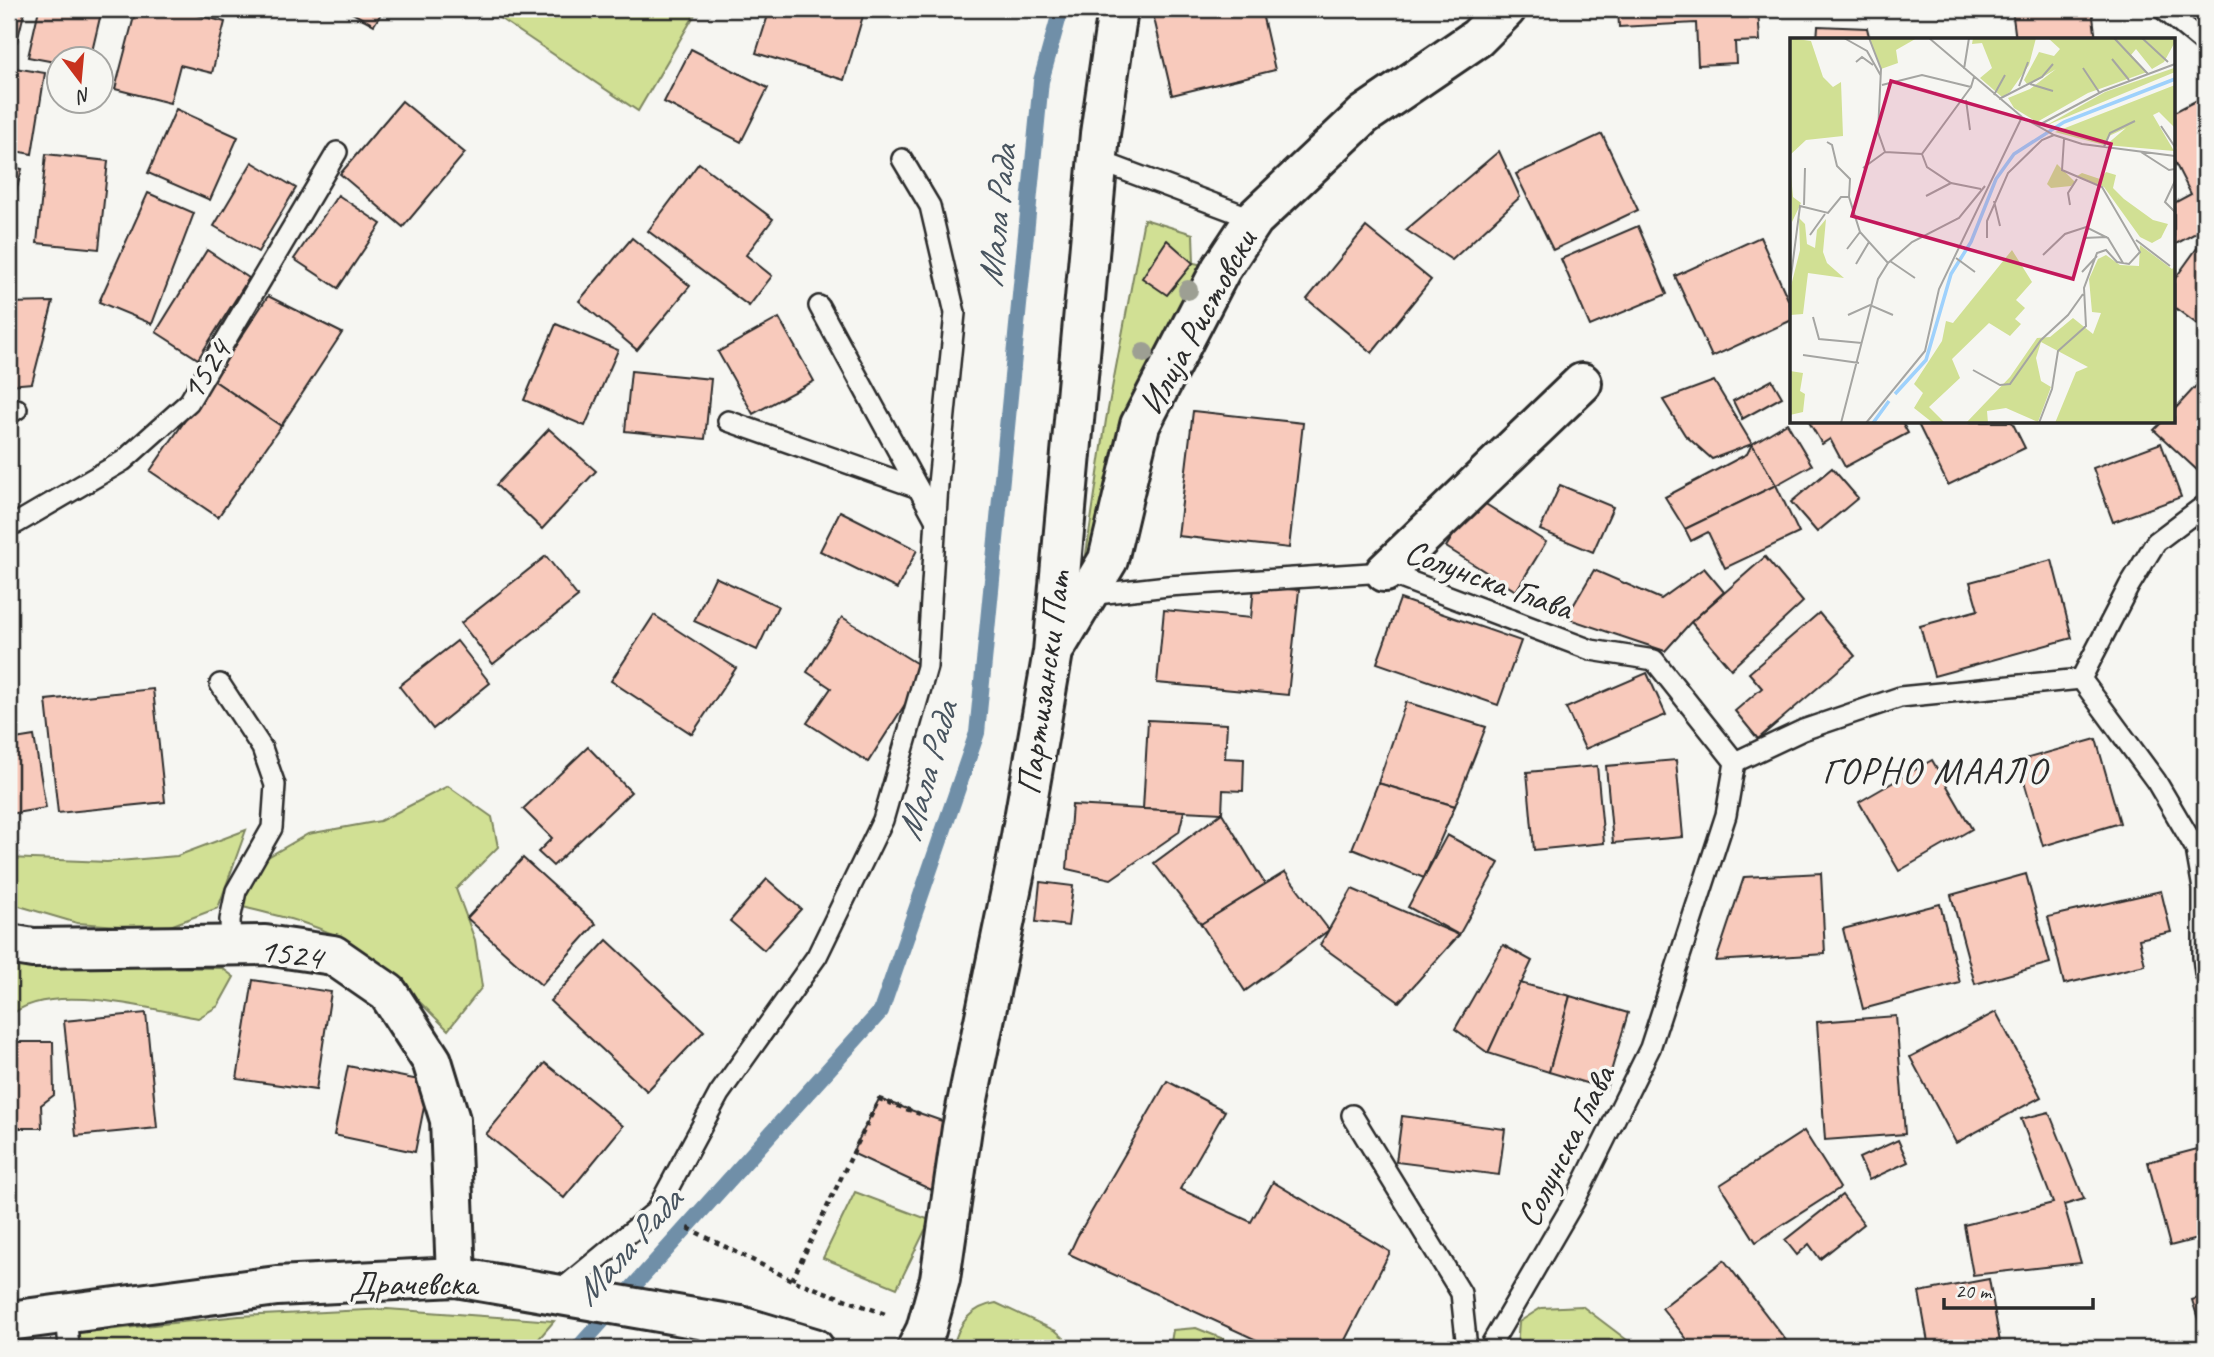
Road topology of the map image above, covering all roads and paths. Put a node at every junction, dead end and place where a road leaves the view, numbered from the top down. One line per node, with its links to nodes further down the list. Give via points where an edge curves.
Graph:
1 (1118, 9): 7 (street, Партизански Пат)
2 (1506, 9): 8 (street, Илија Ристовски, via 1477,38 1364,115)
3 (2163, 9): 4 (lane)
4 (2205, 44)
5 (337, 152): 15 (lane, 1524, via 189,402 123,461)
6 (902, 159): 14 (lane, via 930,205 955,313)
7 (1097, 160): 8 (lane); 18 (street, Партизански Пат)
8 (1254, 219): 17 (street, Илија Ристовски, via 1221,269 1140,425 1108,560)
9 (819, 306): 12 (lane)
10 (1582, 383): 16 (street)
11 (728, 421): 12 (lane)
12 (918, 488): 14 (lane)
13 (2205, 505): 19 (lane, via 2156,542)
14 (936, 520): 27 (lane, via 927,667 883,820 817,956 719,1094)
15 (9, 524)
16 (1385, 572): 17 (lane, Солунска Глава); 21 (lane, Солунска Глава, via 1591,650 1654,660)
17 (1088, 595): 18 (street, Илија Ристовски)
18 (1053, 652): 26 (street, Партизански Пат, via 1015,871)
19 (2081, 679): 21 (lane, via 1900,697 1804,730); 24 (lane, via 2156,781 2196,849 2203,889)
20 (220, 684): 23 (lane, via 262,748 275,785 272,828 236,891)
21 (1735, 762): 37 (lane, Солунска Глава, via 1726,815 1650,1048 1575,1200)
22 (9, 944): 23 (street, 1524, via 33,948)
23 (231, 947): 28 (street, 1524, via 265,945 333,955 388,993 432,1061 450,1120)
24 (2205, 973)
25 (1352, 1115): 36 (lane, via 1461,1293)
26 (962, 1128): 29 (path, via 879,1099); 34 (street, Партизански Пат, via 940,1279)
27 (656, 1211): 29 (path); 30 (lane)
28 (456, 1277): 30 (street, Драчевска); 32 (street, Драчевска, via 277,1286)
29 (792, 1280): 34 (path)
30 (558, 1293): 33 (street, Драчевска)
31 (9, 1321): 32 (street, Драчевска)
32 (67, 1331)
33 (728, 1337): 35 (street, Драчевска)
34 (922, 1339)
35 (814, 1348)
36 (1467, 1348)
37 (1489, 1348)

